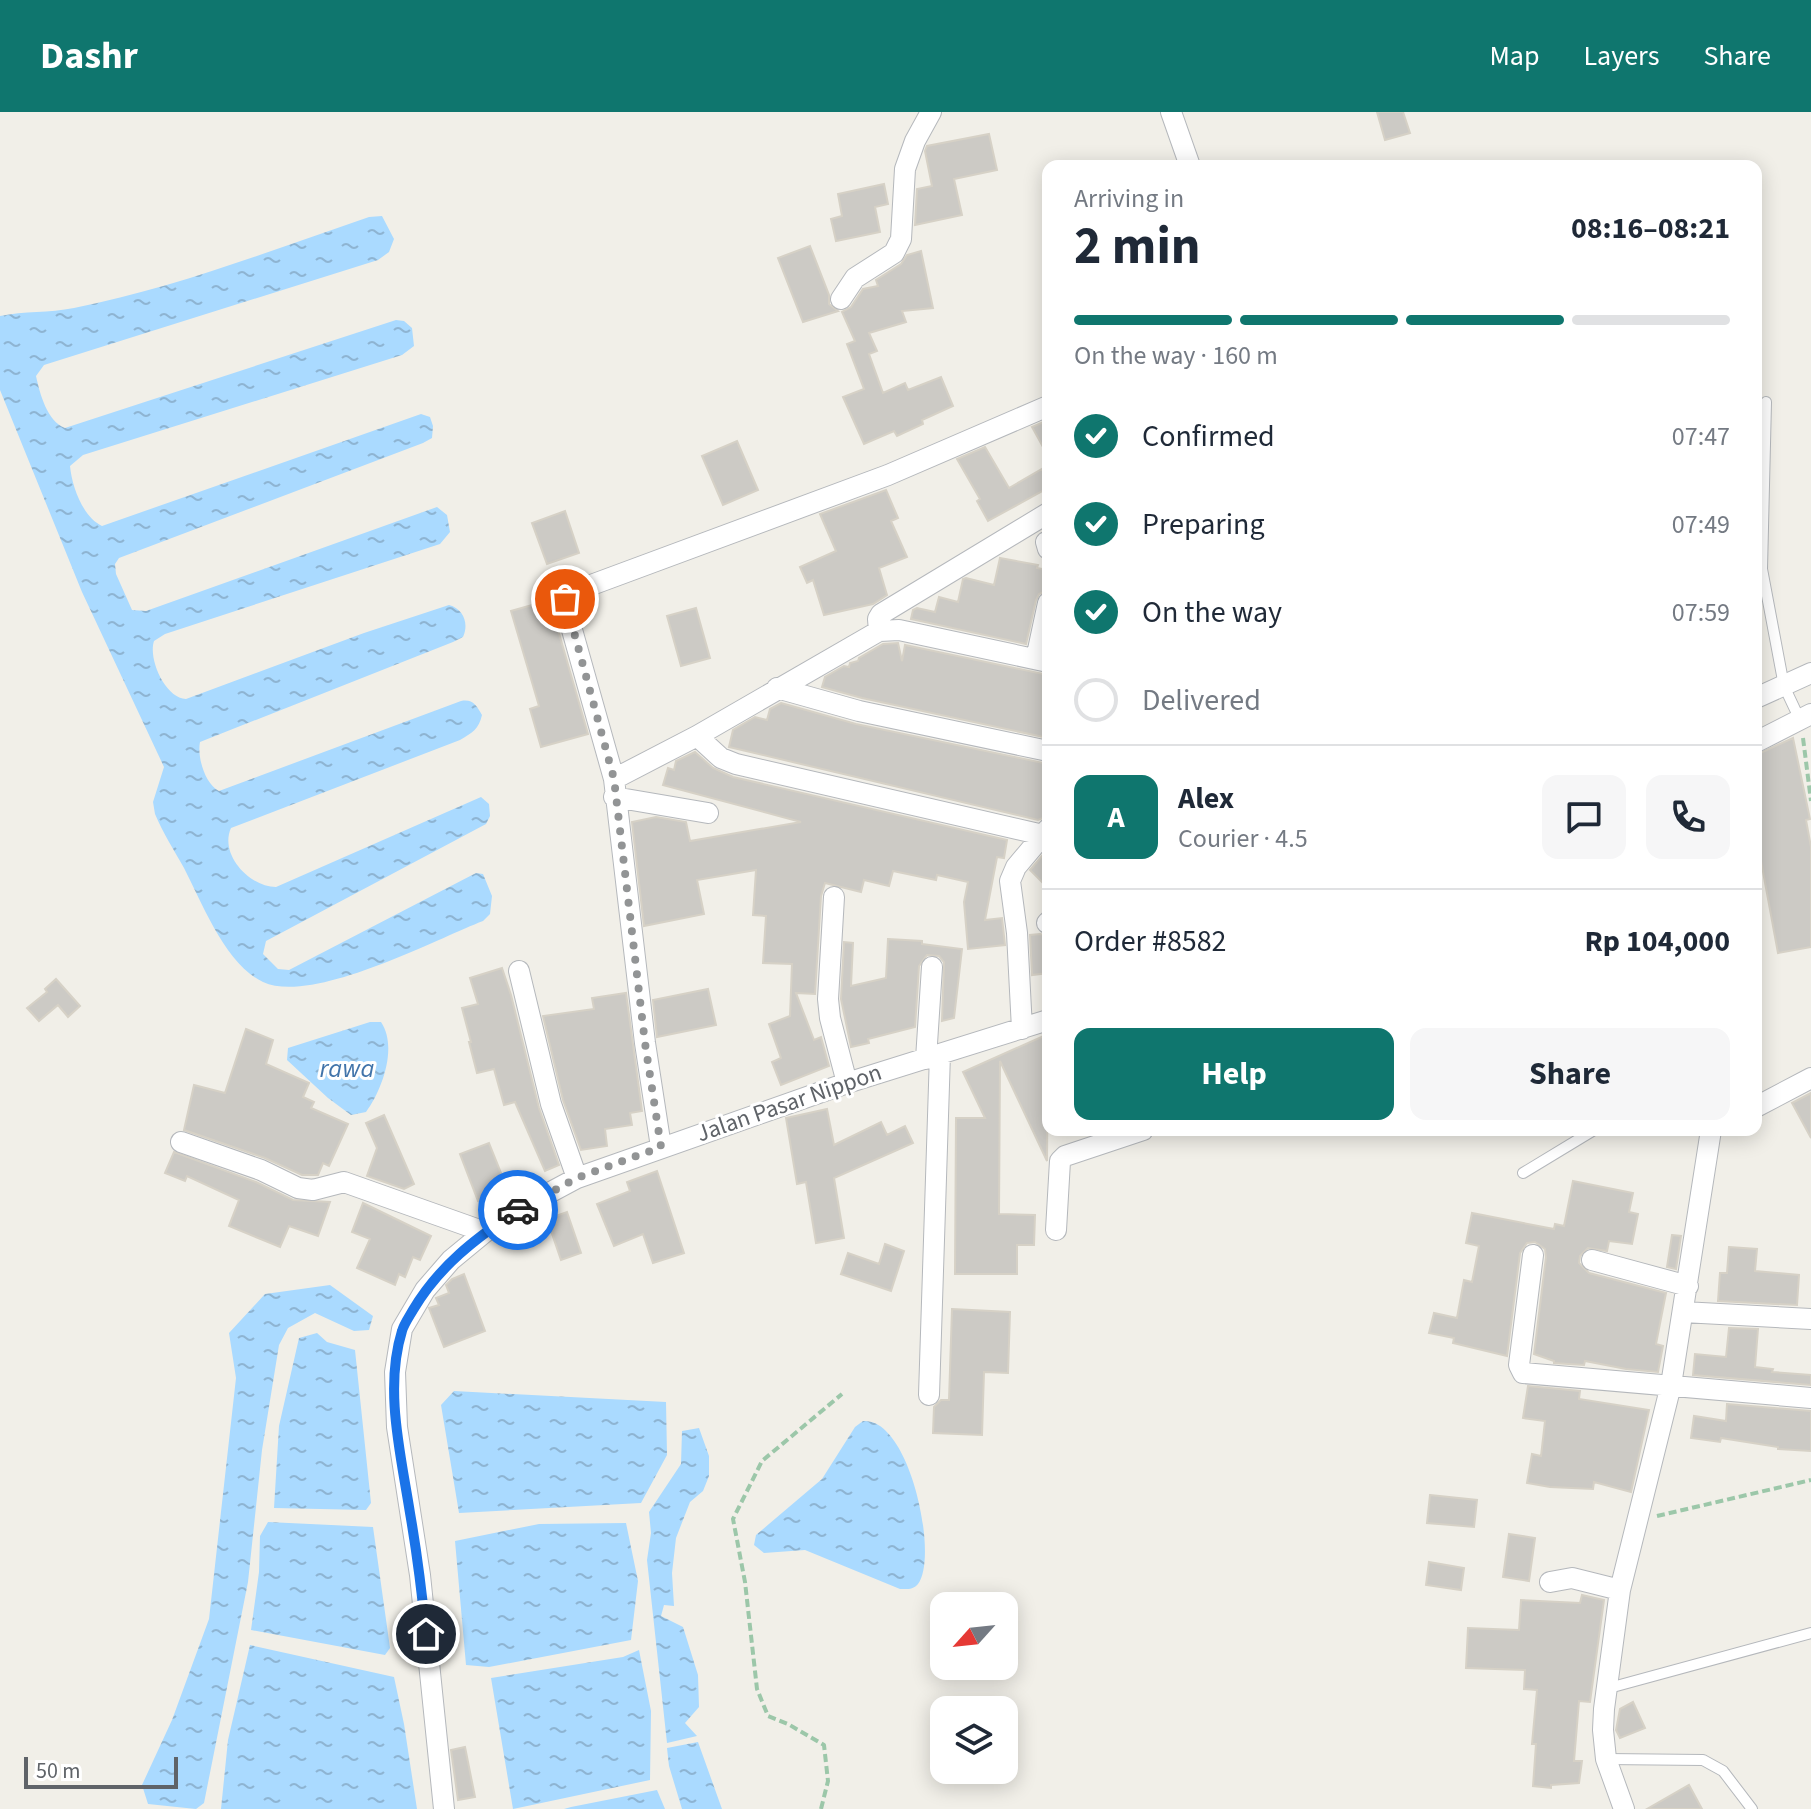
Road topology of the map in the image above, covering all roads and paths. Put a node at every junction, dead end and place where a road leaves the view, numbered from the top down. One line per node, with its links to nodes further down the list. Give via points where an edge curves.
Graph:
1 (931, 112): 4 (street, via 905,169 901,239 894,253 855,278)
2 (1171, 112): 3 (street)
3 (1188, 160)
4 (841, 299)
5 (1766, 402): 11 (lane, via 1762,569)
6 (1042, 409): 18 (street, via 888,475 567,594 565,605)
7 (1042, 517): 8 (street, via 881,614)
8 (879, 631): 9 (street, via 899,630); 12 (street)
9 (1042, 661)
10 (1811, 673): 11 (street)
11 (1784, 686): 13 (street); 14 (lane)
12 (777, 688): 15 (street); 17 (street)
13 (1762, 695)
14 (1806, 717): 16 (street); 19 (path)
15 (697, 736): 18 (street); 21 (street, via 736,764)
16 (1762, 739)
17 (1042, 750)
18 (614, 788): 20 (street); 36 (street)
19 (1811, 801)
20 (708, 813)
21 (1042, 831)
22 (1042, 836): 27 (street, via 1010,881)
23 (834, 897): 30 (street, via 828,999)
24 (932, 967): 28 (street)
25 (519, 971): 38 (street, via 551,1104)
26 (1042, 1022): 27 (street, Jalan Pasar Nippon)
27 (1022, 1029): 28 (street, Jalan Pasar Nippon)
28 (933, 1056): 30 (street, Jalan Pasar Nippon); 48 (street)
29 (1811, 1078): 31 (street)
30 (847, 1083): 36 (street, Jalan Pasar Nippon)
31 (1762, 1104)
32 (1125, 1136): 39 (street, via 1060,1161)
33 (1584, 1136): 37 (lane)
34 (1710, 1136): 43 (street)
35 (181, 1142): 40 (street, via 298,1188 355,1185)
36 (661, 1147): 38 (street, Jalan Pasar Nippon)
37 (1523, 1173)
38 (577, 1178): 40 (street, Jalan Pasar Nippon)
39 (1056, 1230)
40 (485, 1232): 57 (street, Jalan Pasar Nippon, via 425,1290 402,1329 395,1372 397,1427 420,1575)
41 (1533, 1255): 46 (street, via 1519,1365 1523,1373)
42 (1592, 1260): 43 (street)
43 (1688, 1286): 44 (street)
44 (1683, 1312): 45 (street); 46 (street)
45 (1811, 1319)
46 (1671, 1385): 49 (street); 51 (street)
47 (842, 1394): 58 (path, via 762,1461 733,1519 757,1689 768,1716 824,1745 828,1781)
48 (929, 1395)
49 (1811, 1398)
50 (1811, 1480): 51 (path)
51 (1639, 1521): 53 (street)
52 (1550, 1582): 53 (street, via 1572,1578)
53 (1620, 1590): 55 (street)
54 (1811, 1633): 55 (lane)
55 (1609, 1688): 56 (street, via 1603,1730)
56 (1606, 1759): 59 (street); 60 (lane, via 1703,1760 1723,1771)
57 (444, 1809)
58 (821, 1809)
59 (1624, 1809)
60 (1752, 1809)

